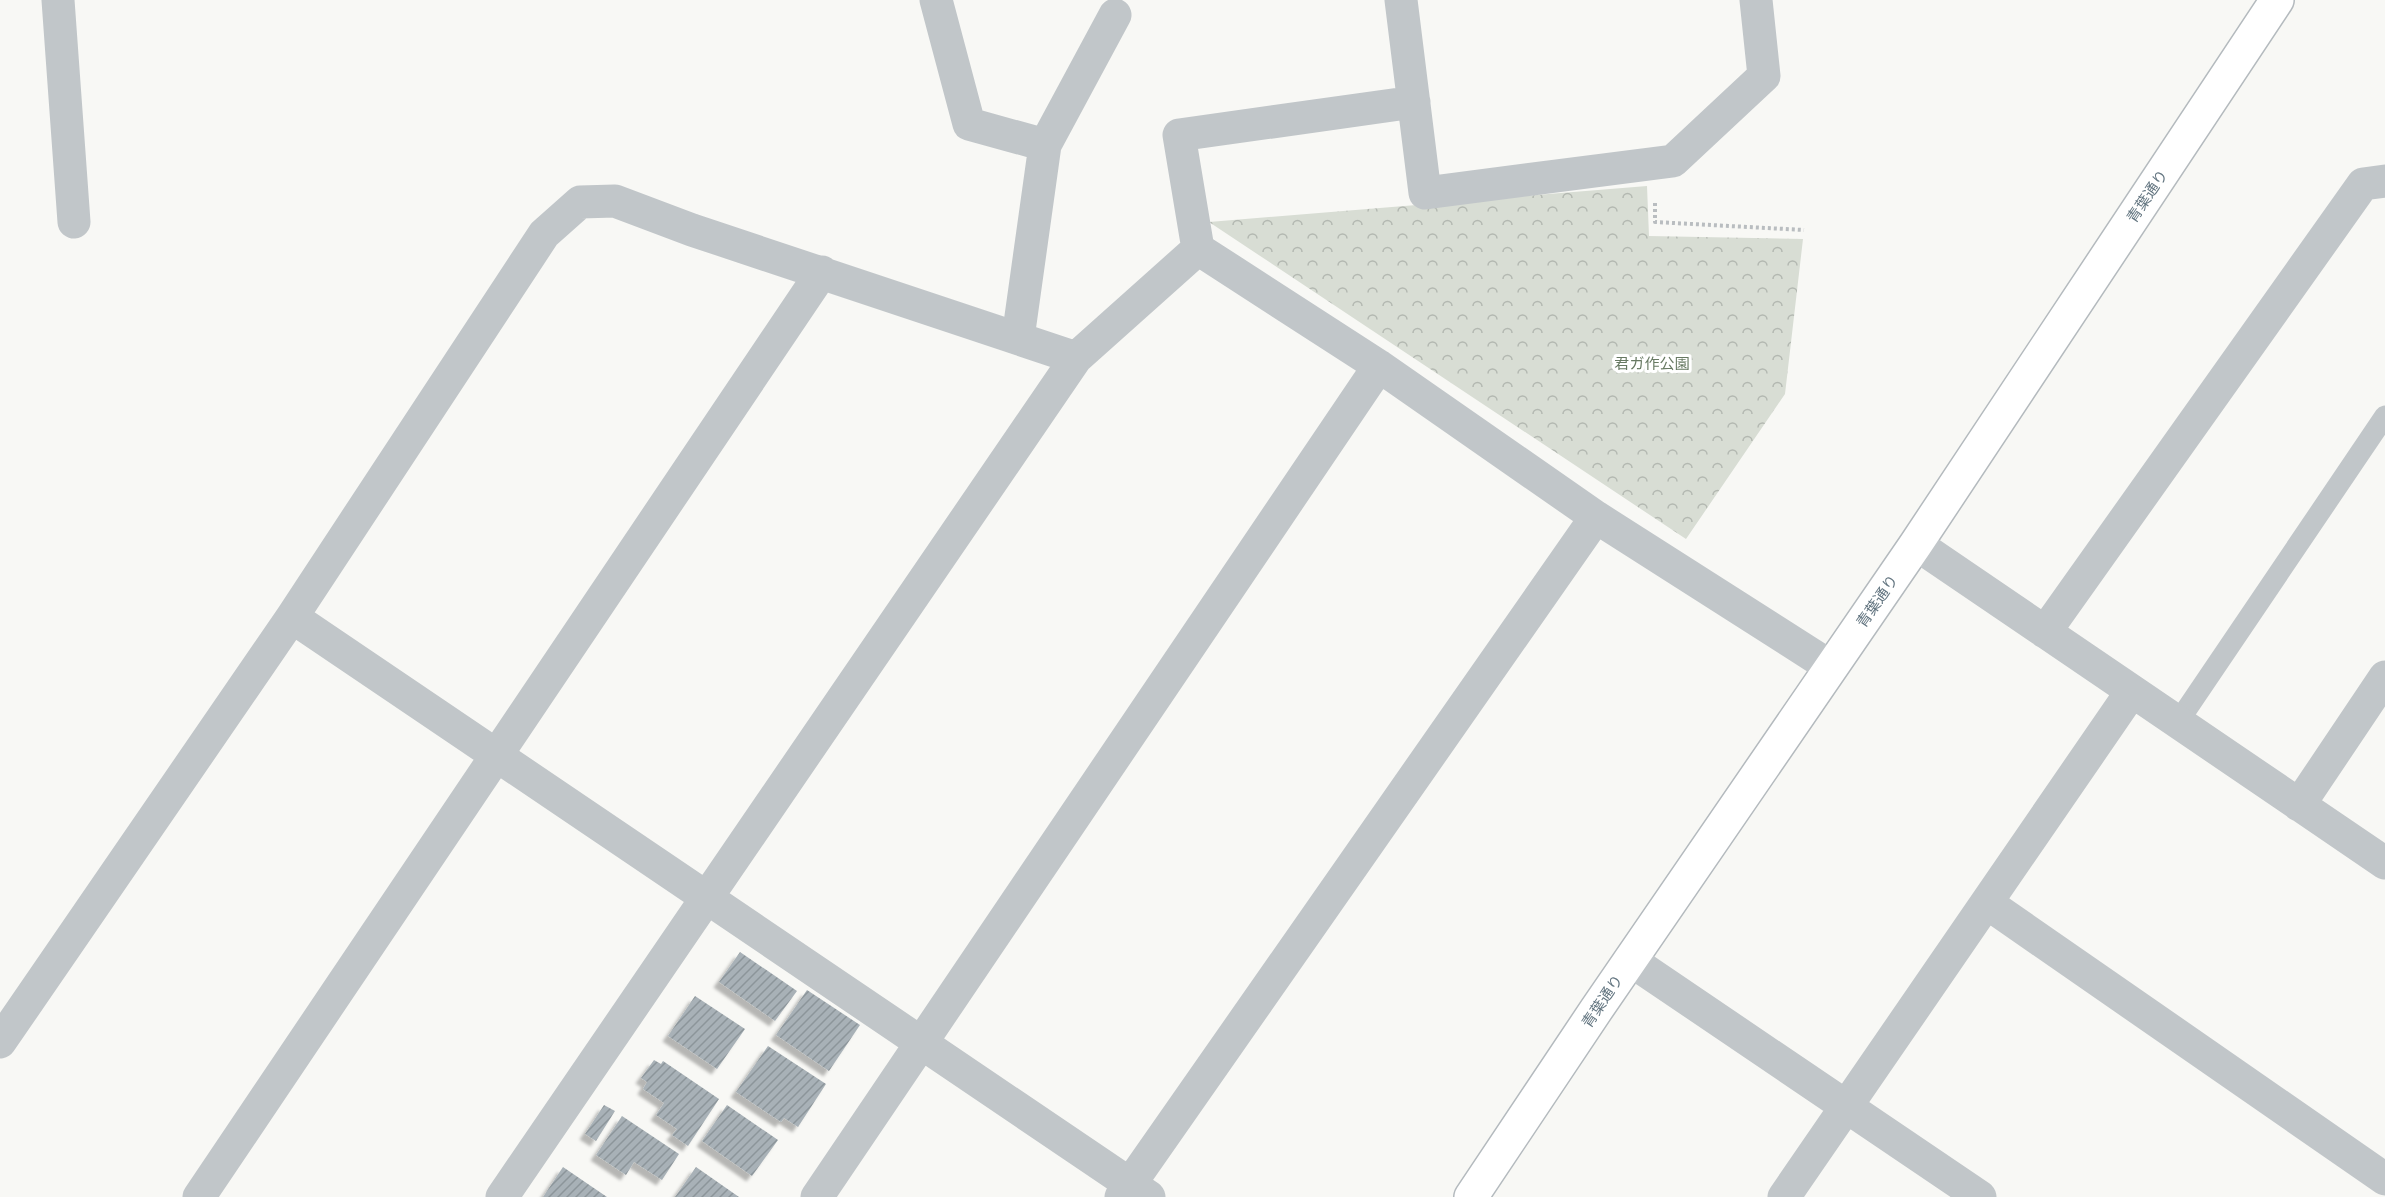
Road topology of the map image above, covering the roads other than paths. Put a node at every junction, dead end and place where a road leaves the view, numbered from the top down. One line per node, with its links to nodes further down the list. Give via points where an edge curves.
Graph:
1 (58, 0): 10 (street)
2 (936, 0): 8 (street, via 969,124)
3 (1401, 0): 7 (street)
4 (1756, 0): 7 (street, via 1764,76 1673,161 1425,193)
5 (2277, 0): 18 (street, 青葉通り)
6 (1115, 15): 8 (street)
7 (1414, 102): 11 (street, via 1179,135)
8 (1045, 145): 13 (street)
9 (2385, 182): 20 (street, via 2362,184)
10 (74, 222)
11 (1198, 249): 14 (street); 15 (street)
12 (822, 272): 13 (street); 19 (street, via 615,201 580,202 544,234); 25 (street)
13 (1018, 338): 14 (street)
14 (1076, 357): 28 (street)
15 (1379, 366): 17 (street); 32 (street)
16 (2385, 416): 24 (lane)
17 (1596, 517): 21 (street); 35 (street)
18 (1916, 544): 20 (street); 21 (street, 青葉通り)
19 (292, 617): 25 (street); 31 (street)
20 (2045, 632): 23 (street)
21 (1831, 667): 30 (street, 青葉通り)
22 (2385, 677): 26 (street)
23 (2132, 691): 24 (street); 29 (street)
24 (2178, 722): 26 (street)
25 (496, 756): 28 (street); 36 (street)
26 (2299, 805): 27 (street)
27 (2385, 863)
28 (706, 898): 32 (street); 37 (street)
29 (1987, 903): 33 (street); 34 (street)
30 (1630, 960): 33 (street); 39 (street, 青葉通り)
31 (0, 1042)
32 (921, 1043): 35 (street); 38 (street)
33 (1846, 1107): 40 (street); 41 (street)
34 (2385, 1179)
35 (1133, 1193)
36 (199, 1197)
37 (502, 1197)
38 (817, 1197)
39 (1471, 1197)
40 (1784, 1197)
41 (1980, 1197)

